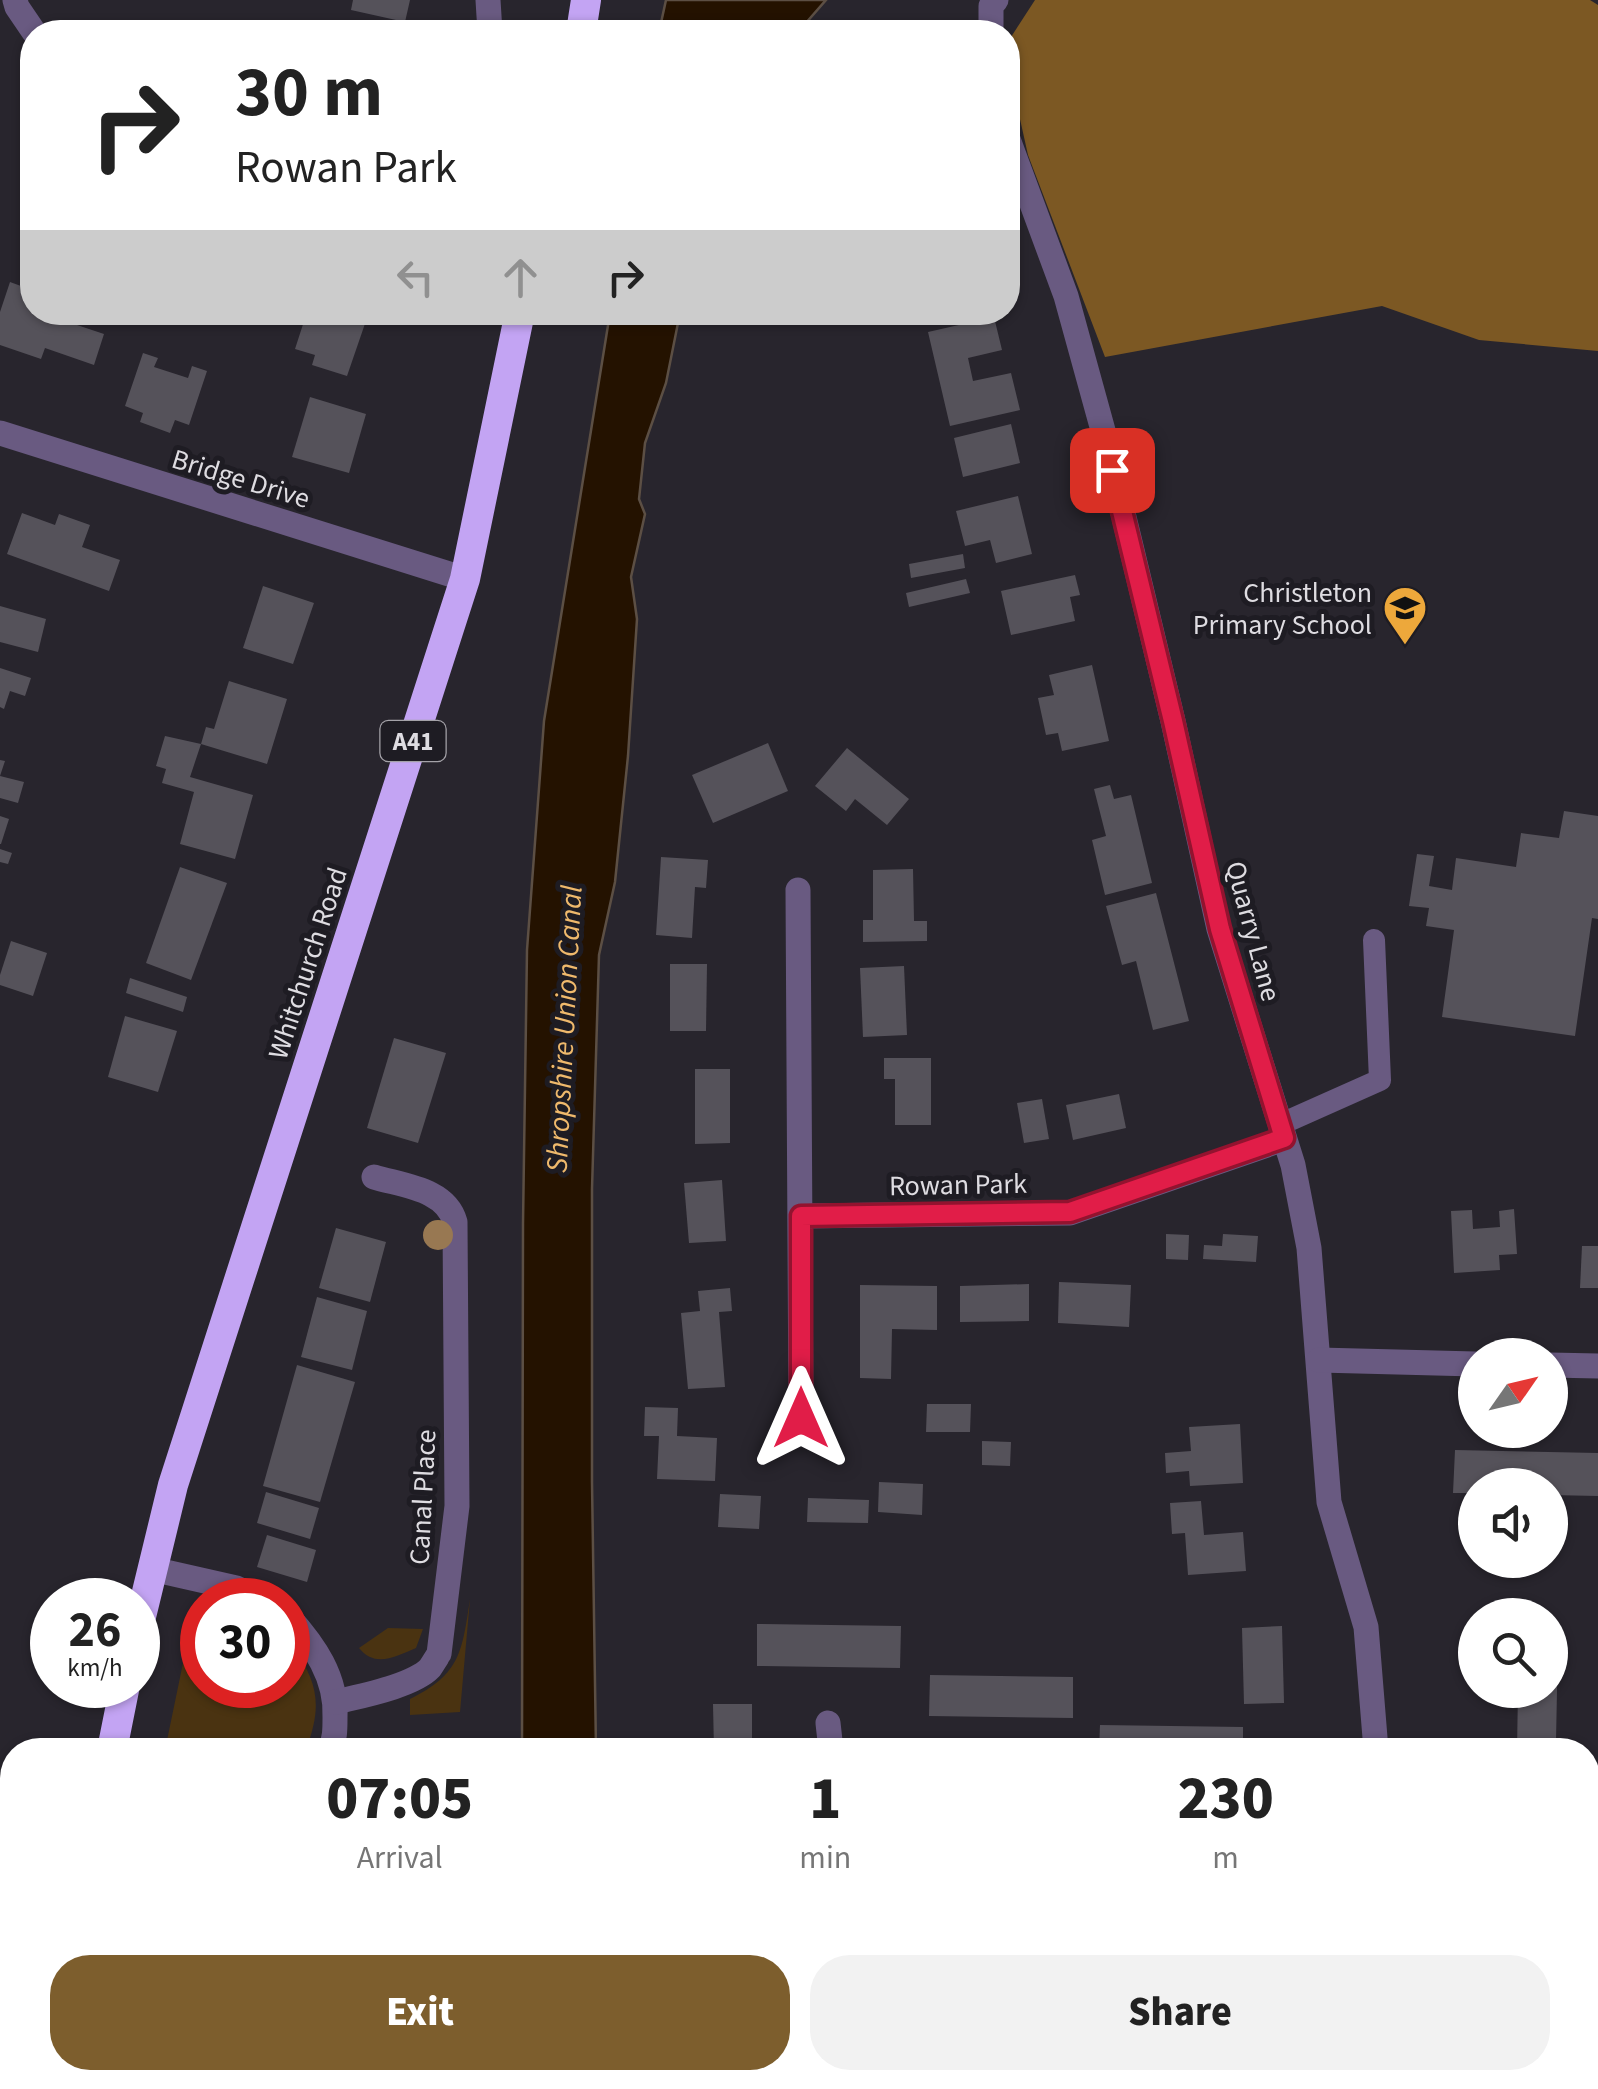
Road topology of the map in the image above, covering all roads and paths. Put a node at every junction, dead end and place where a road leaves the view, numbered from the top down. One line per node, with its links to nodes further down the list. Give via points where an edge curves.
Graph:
1 (1020, 172): 7 (street, Quarry Lane, via 1066,296 1104,434 1220,929)
2 (517, 325): 4 (highway, Whitchurch Road / A41)
3 (0, 433): 4 (street, Bridge Drive)
4 (465, 579): 15 (highway, Whitchurch Road / A41, via 172,1485)
5 (798, 890): 9 (street)
6 (1374, 940): 7 (lane, via 1380,1080)
7 (1282, 1132): 9 (street, Rowan Park, via 1070,1212); 10 (street, Quarry Lane, via 1309,1248)
8 (374, 1178): 19 (street, Canal Place, via 440,1197 455,1222 457,1506 438,1654 430,1668 390,1688)
9 (801, 1216): 14 (street)
10 (1319, 1360): 11 (street); 25 (street, Quarry Lane, via 1329,1502 1366,1627)
11 (1458, 1364)
12 (1568, 1365): 13 (street)
13 (1598, 1366)
14 (801, 1418)
15 (152, 1569): 16 (highway, Whitchurch Road / A41); 17 (street)
16 (150, 1578)
17 (192, 1578)
18 (310, 1643): 19 (street)
19 (336, 1702): 23 (street)
20 (120, 1708): 22 (highway)
21 (828, 1723): 24 (street)
22 (114, 1738)
23 (334, 1738)
24 (830, 1738)
25 (1375, 1738)

